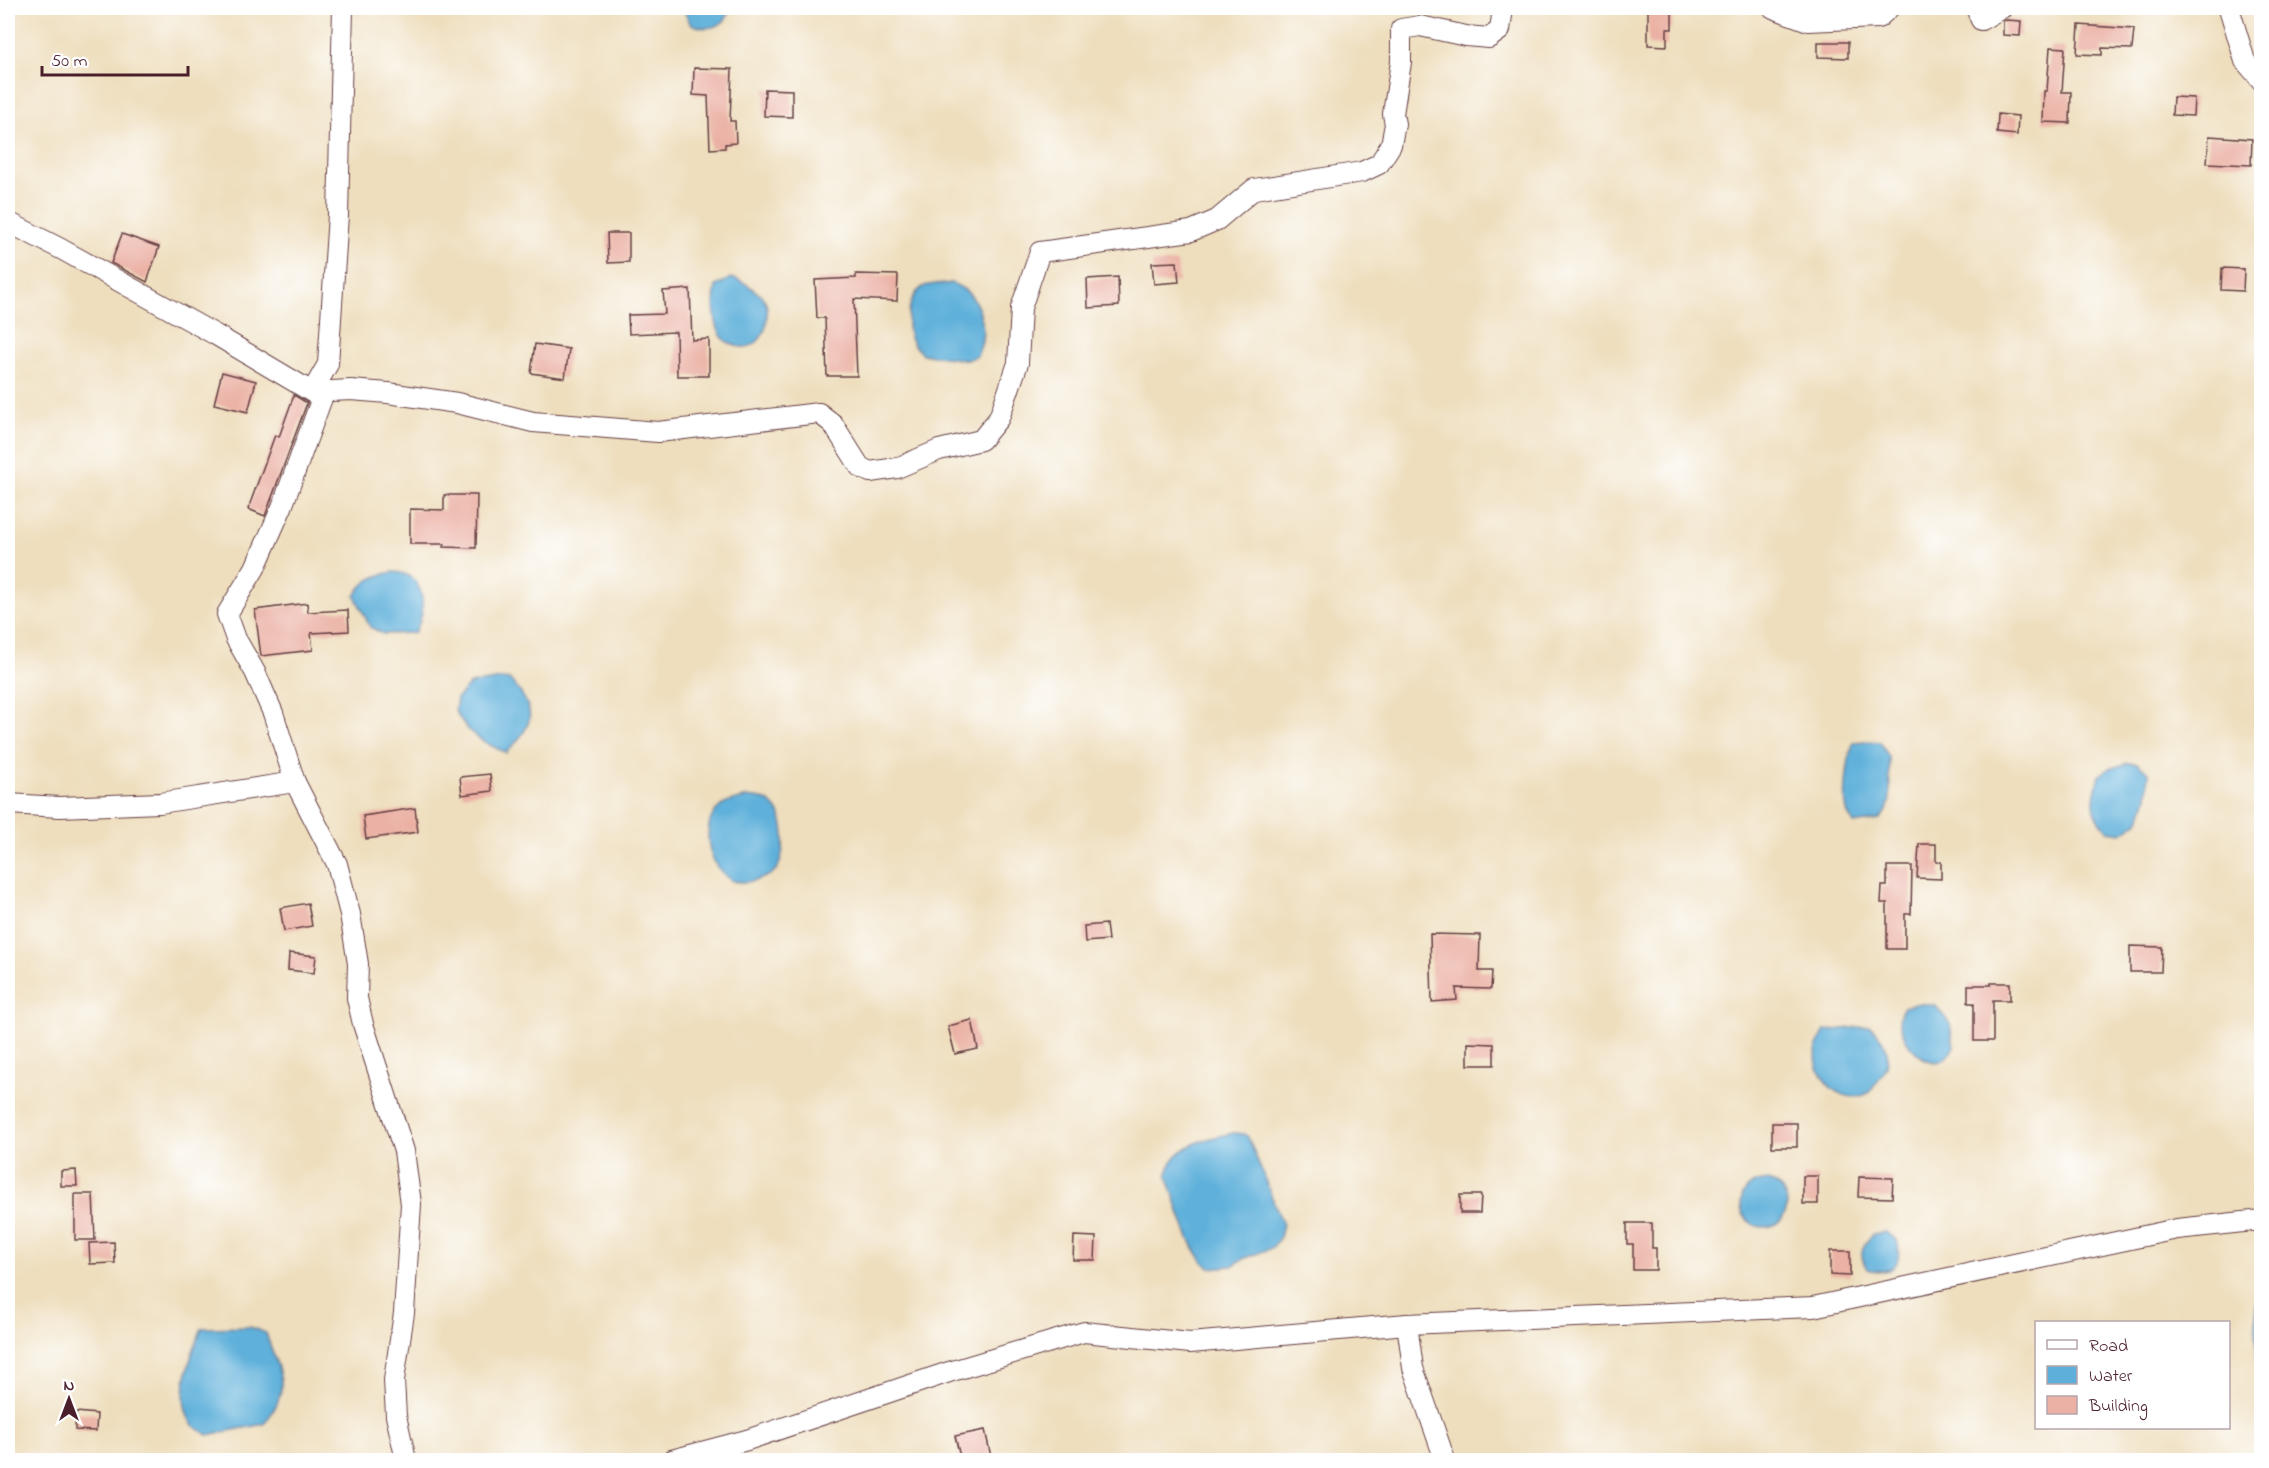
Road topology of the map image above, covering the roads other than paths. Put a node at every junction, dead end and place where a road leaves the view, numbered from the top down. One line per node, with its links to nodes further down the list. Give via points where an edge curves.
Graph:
1 (343, 8): 10 (street, via 338,215 328,364)
2 (1503, 8): 10 (street, via 1500,30 1490,38 1420,26 1401,29 1395,124 1391,145 1379,164 1362,172 1254,189 1216,220 1191,231 1040,252 1021,308 1018,363 999,418 981,440 939,450 897,468 870,472 860,467 833,424 819,413 647,432 533,422 458,403 388,393)
3 (1773, 8): 4 (street, via 1808,21 1878,18)
4 (1889, 8)
5 (1976, 8): 6 (street, via 1981,20)
6 (2002, 8)
7 (2229, 8): 8 (street, via 2246,62)
8 (2262, 81)
9 (8, 222): 10 (street)
10 (312, 392): 11 (street, via 322,398 282,507 255,568 227,614 273,713)
11 (295, 782): 12 (street, via 160,803 60,807); 15 (street, via 337,864 350,914 363,1024 404,1152 411,1204 404,1313 394,1380 396,1416)
12 (8, 804)
13 (2262, 1220): 14 (street, via 2177,1229 1813,1307)
14 (1407, 1324): 16 (street, via 1190,1343 1084,1332); 17 (street, via 1413,1368)
15 (406, 1461)
16 (672, 1461)
17 (1445, 1461)

